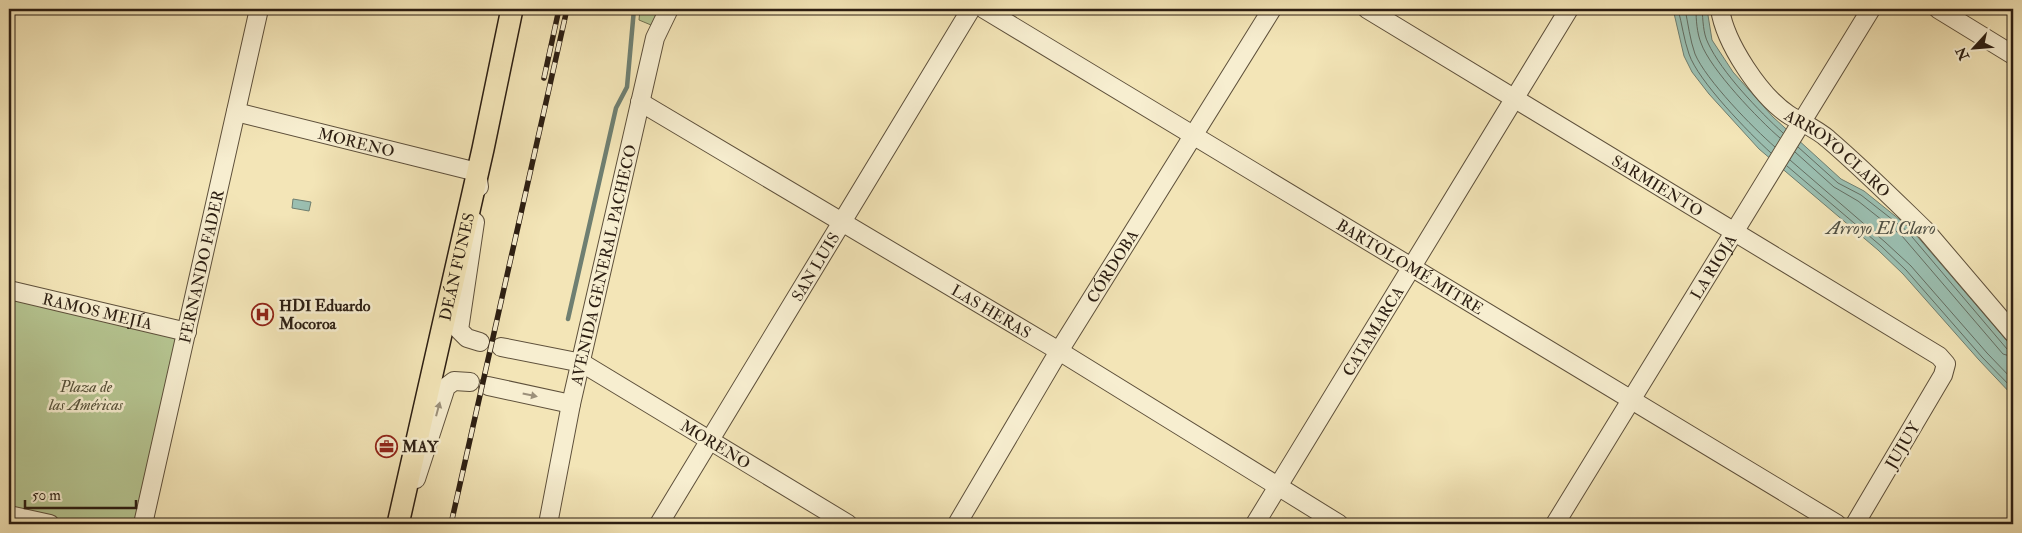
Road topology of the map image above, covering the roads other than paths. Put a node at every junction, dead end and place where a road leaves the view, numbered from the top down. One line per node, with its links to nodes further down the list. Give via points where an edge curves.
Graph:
1 (259, 9): 15 (street, FERNANDO FADER)
2 (512, 9): 18 (main road, DEÁN FUNES)
3 (669, 9): 14 (street, AVENIDA GENERAL PACHECO, via 655,38)
4 (972, 9): 19 (street, SAN LUIS)
5 (984, 9): 17 (street, BARTOLOMÉ MITRE)
6 (1272, 9): 17 (street, CÓRDOBA)
7 (1367, 9): 13 (street, SARMIENTO)
8 (1569, 9): 13 (street, CATAMARCA)
9 (1720, 9): 16 (street, ARROYO CLARO, via 1727,37 1742,62 1766,94)
10 (1871, 9): 16 (street, LA RIOJA)
11 (1938, 9): 12 (street)
12 (2013, 55)
13 (1515, 100): 20 (street, SARMIENTO); 21 (street, CATAMARCA)
14 (640, 102): 19 (street, LAS HERAS); 28 (street, AVENIDA GENERAL PACHECO)
15 (236, 112): 18 (street, MORENO); 23 (street, FERNANDO FADER)
16 (1799, 125): 20 (street, LA RIOJA); 24 (street, ARROYO CLARO, via 1828,138 1926,231)
17 (1193, 136): 21 (street, BARTOLOMÉ MITRE); 27 (street, CÓRDOBA)
18 (477, 172): 25 (street, via 480,189 459,330 467,338); 35 (main road, DEÁN FUNES)
19 (842, 221): 27 (street, LAS HERAS); 34 (street, SAN LUIS)
20 (1734, 230): 29 (street, SARMIENTO, via 1939,356); 32 (street, LA RIOJA)
21 (1412, 267): 32 (street, BARTOLOMÉ MITRE); 36 (street, CATAMARCA)
22 (9, 290): 23 (street, RAMOS MEJÍA)
23 (187, 332): 39 (street, FERNANDO FADER)
24 (2013, 333)
25 (480, 342)
26 (501, 347): 28 (street)
27 (1060, 351): 36 (street, LAS HERAS); 44 (street, CÓRDOBA)
28 (582, 363): 33 (street, AVENIDA GENERAL PACHECO); 34 (street, MORENO)
29 (1946, 364): 49 (street, JUJUY, via 1941,380)
30 (470, 382): 35 (street, one-way to 30, via 417,477 446,387 454,381)
31 (488, 386): 33 (street, one-way to 33)
32 (1630, 400): 47 (street, LA RIOJA); 48 (street, BARTOLOMÉ MITRE)
33 (572, 404): 41 (street, AVENIDA GENERAL PACHECO)
34 (709, 441): 42 (street, SAN LUIS); 43 (street, MORENO)
35 (406, 482): 40 (main road, DEÁN FUNES)
36 (1277, 487): 45 (street, CATAMARCA); 46 (street, LAS HERAS)
37 (9, 515): 38 (street)
38 (50, 524)
39 (143, 524)
40 (398, 524)
41 (548, 524)
42 (659, 524)
43 (848, 524)
44 (957, 524)
45 (1255, 524)
46 (1339, 524)
47 (1555, 524)
48 (1836, 524)
49 (1855, 524)

